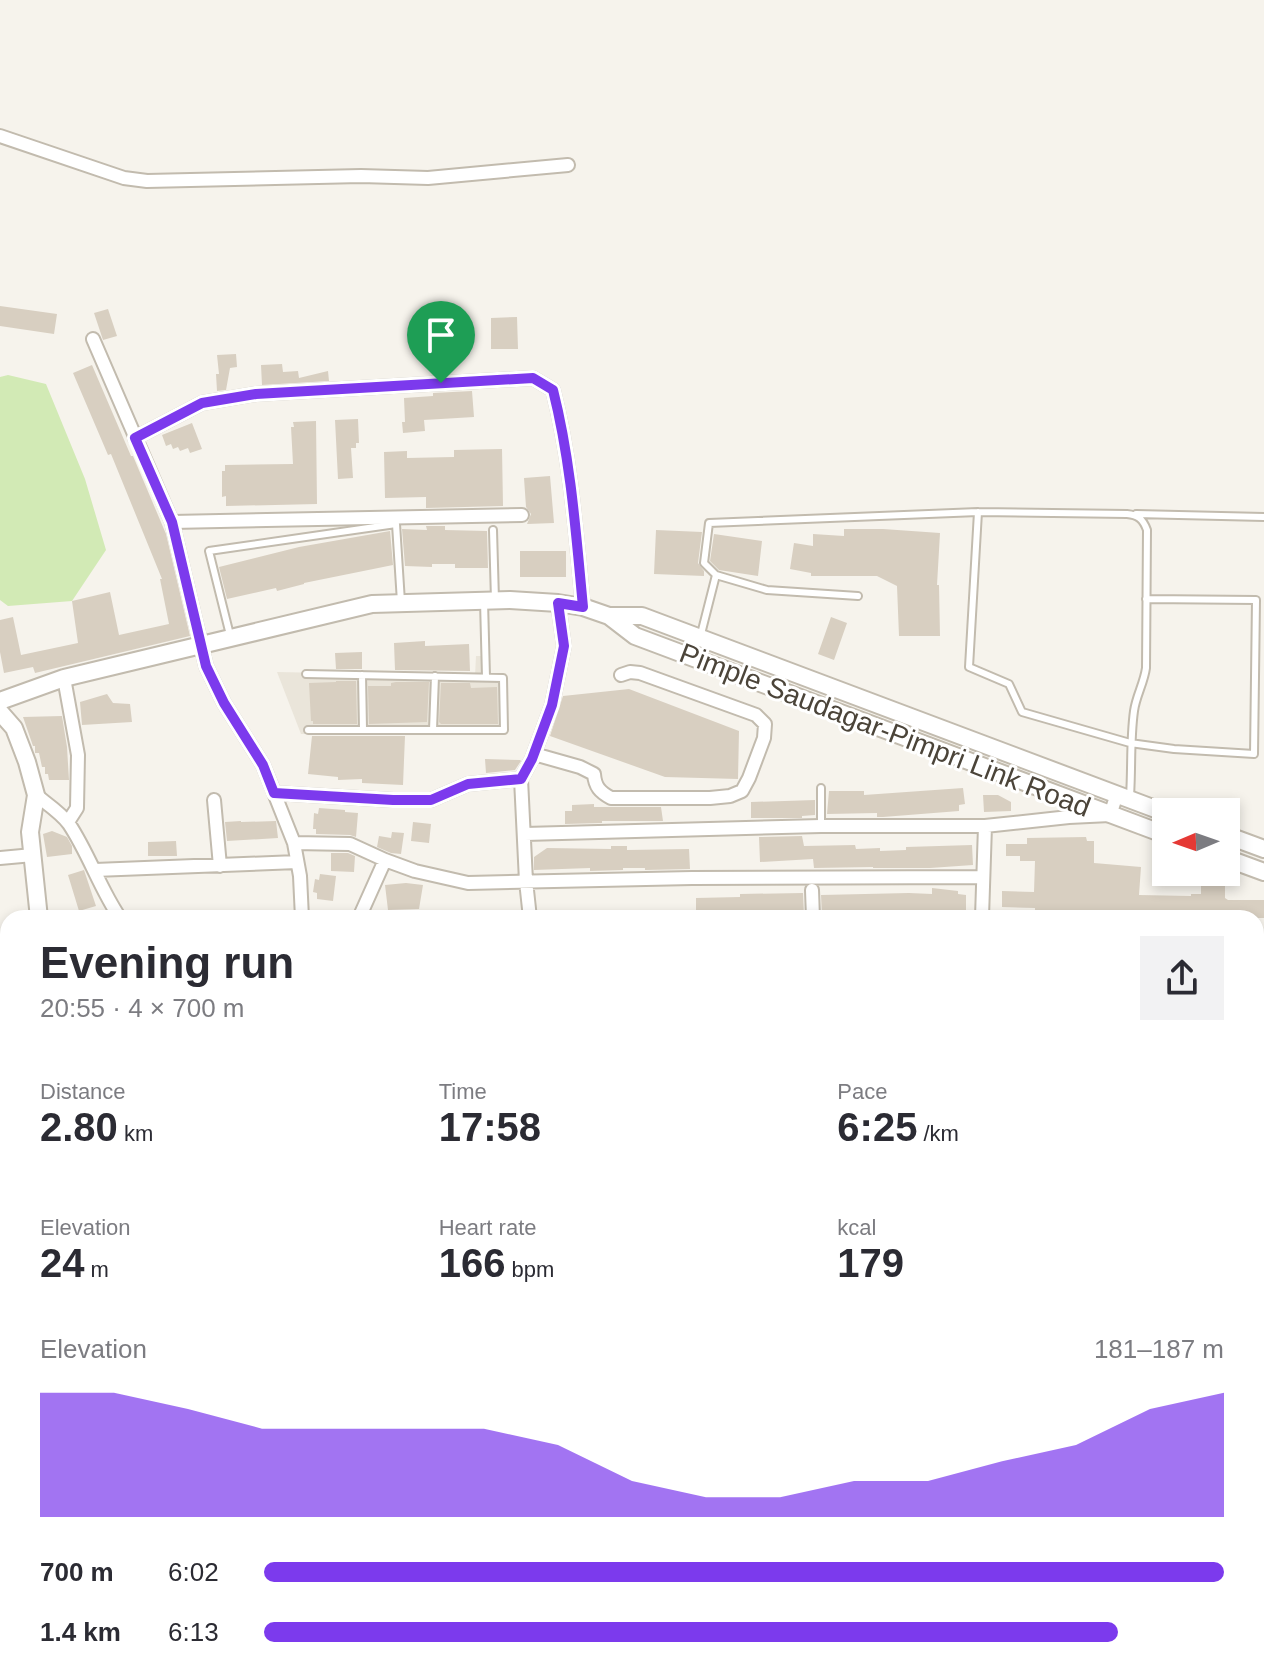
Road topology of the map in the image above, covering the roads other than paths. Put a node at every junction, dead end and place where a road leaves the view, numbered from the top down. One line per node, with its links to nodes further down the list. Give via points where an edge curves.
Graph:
1 (0, 136): 2 (street, via 147,181 428,178)
2 (568, 165)
3 (93, 339): 4 (street)
4 (135, 438): 9 (street); 18 (street, via 202,403 256,394 533,378 553,390 563,429)
5 (978, 512): 6 (lane); 11 (lane, via 709,523 704,563); 35 (lane, via 969,667 1009,684 1022,712)
6 (1127, 514): 8 (lane); 13 (lane, via 1136,515 1147,530)
7 (522, 515): 9 (street)
8 (1264, 517)
9 (172, 522): 22 (street)
10 (493, 530): 14 (lane)
11 (716, 575): 12 (lane, via 767,590); 21 (lane)
12 (858, 596)
13 (1146, 599): 15 (lane); 35 (lane, via 1144,680)
14 (489, 600): 16 (street, Pimple Saudagar-Pimpri Link Road); 17 (street, Pimple Saudagar-Pimpri Link Road); 27 (lane)
15 (1260, 600): 37 (lane)
16 (401, 602): 20 (street, Pimple Saudagar-Pimpri Link Road, via 372,604); 20 (lane, via 396,524 209,551)
17 (558, 603): 18 (street, Pimple Saudagar-Pimpri Link Road); 36 (street, via 564,646 552,705)
18 (583, 607): 19 (street, Pimple Saudagar-Pimpri Link Road)
19 (609, 616): 21 (street, Pimple Saudagar-Pimpri Link Road, via 642,616); 46 (street, Pimple Saudagar-Pimpri Link Road, via 635,636)
20 (231, 638): 22 (street, Pimple Saudagar-Pimpri Link Road)
21 (700, 638): 43 (street, Pimple Saudagar-Pimpri Link Road)
22 (201, 646): 28 (street, Pimple Saudagar-Pimpri Link Road); 41 (street, via 224,703)
23 (306, 674): 24 (lane)
24 (362, 675): 26 (lane); 31 (lane)
25 (621, 675): 36 (street, via 640,673 756,715 765,724 764,738 742,791 710,798 611,798 601,793 594,774)
26 (435, 676): 27 (lane); 34 (lane)
27 (486, 677): 34 (lane, via 503,678 504,730)
28 (64, 678): 29 (street, Pimple Saudagar-Pimpri Link Road); 47 (street, via 78,755 78,802)
29 (0, 701)
30 (0, 712): 32 (street)
31 (363, 729): 33 (lane); 34 (lane)
32 (7, 730): 42 (street, via 27,762)
33 (308, 730)
34 (433, 730)
35 (1130, 743): 37 (lane); 43 (lane, via 1132,764)
36 (534, 754): 39 (street)
37 (1254, 754): 38 (lane)
38 (1264, 754)
39 (521, 779): 41 (street, via 468,784 431,800); 51 (street)
40 (821, 788): 48 (lane)
41 (274, 793): 53 (street)
42 (36, 795): 47 (street); 55 (street, via 30,832)
43 (1124, 797): 45 (street, Pimple Saudagar-Pimpri Link Road); 46 (street)
44 (214, 800): 60 (street)
45 (1152, 808)
46 (1110, 815): 49 (street); 50 (street, Pimple Saudagar-Pimpri Link Road)
47 (68, 822): 61 (street)
48 (821, 826): 49 (street); 51 (street)
49 (985, 826): 63 (street)
50 (1152, 830)
51 (525, 834): 64 (street)
52 (1240, 840): 54 (street)
53 (294, 843): 57 (street, via 350,844); 58 (street)
54 (1264, 849)
55 (33, 855): 56 (street); 66 (street)
56 (0, 858)
57 (385, 860): 64 (street, via 468,883); 69 (street)
58 (297, 862): 60 (street); 68 (street)
59 (1240, 863): 62 (street)
60 (220, 866): 61 (street)
61 (95, 870): 67 (street)
62 (1264, 872)
63 (983, 877): 64 (street); 72 (street)
64 (526, 881): 70 (street)
65 (812, 890): 71 (street)
66 (38, 910)
67 (115, 910)
68 (301, 910)
69 (363, 910)
70 (529, 910)
71 (813, 910)
72 (982, 910)

